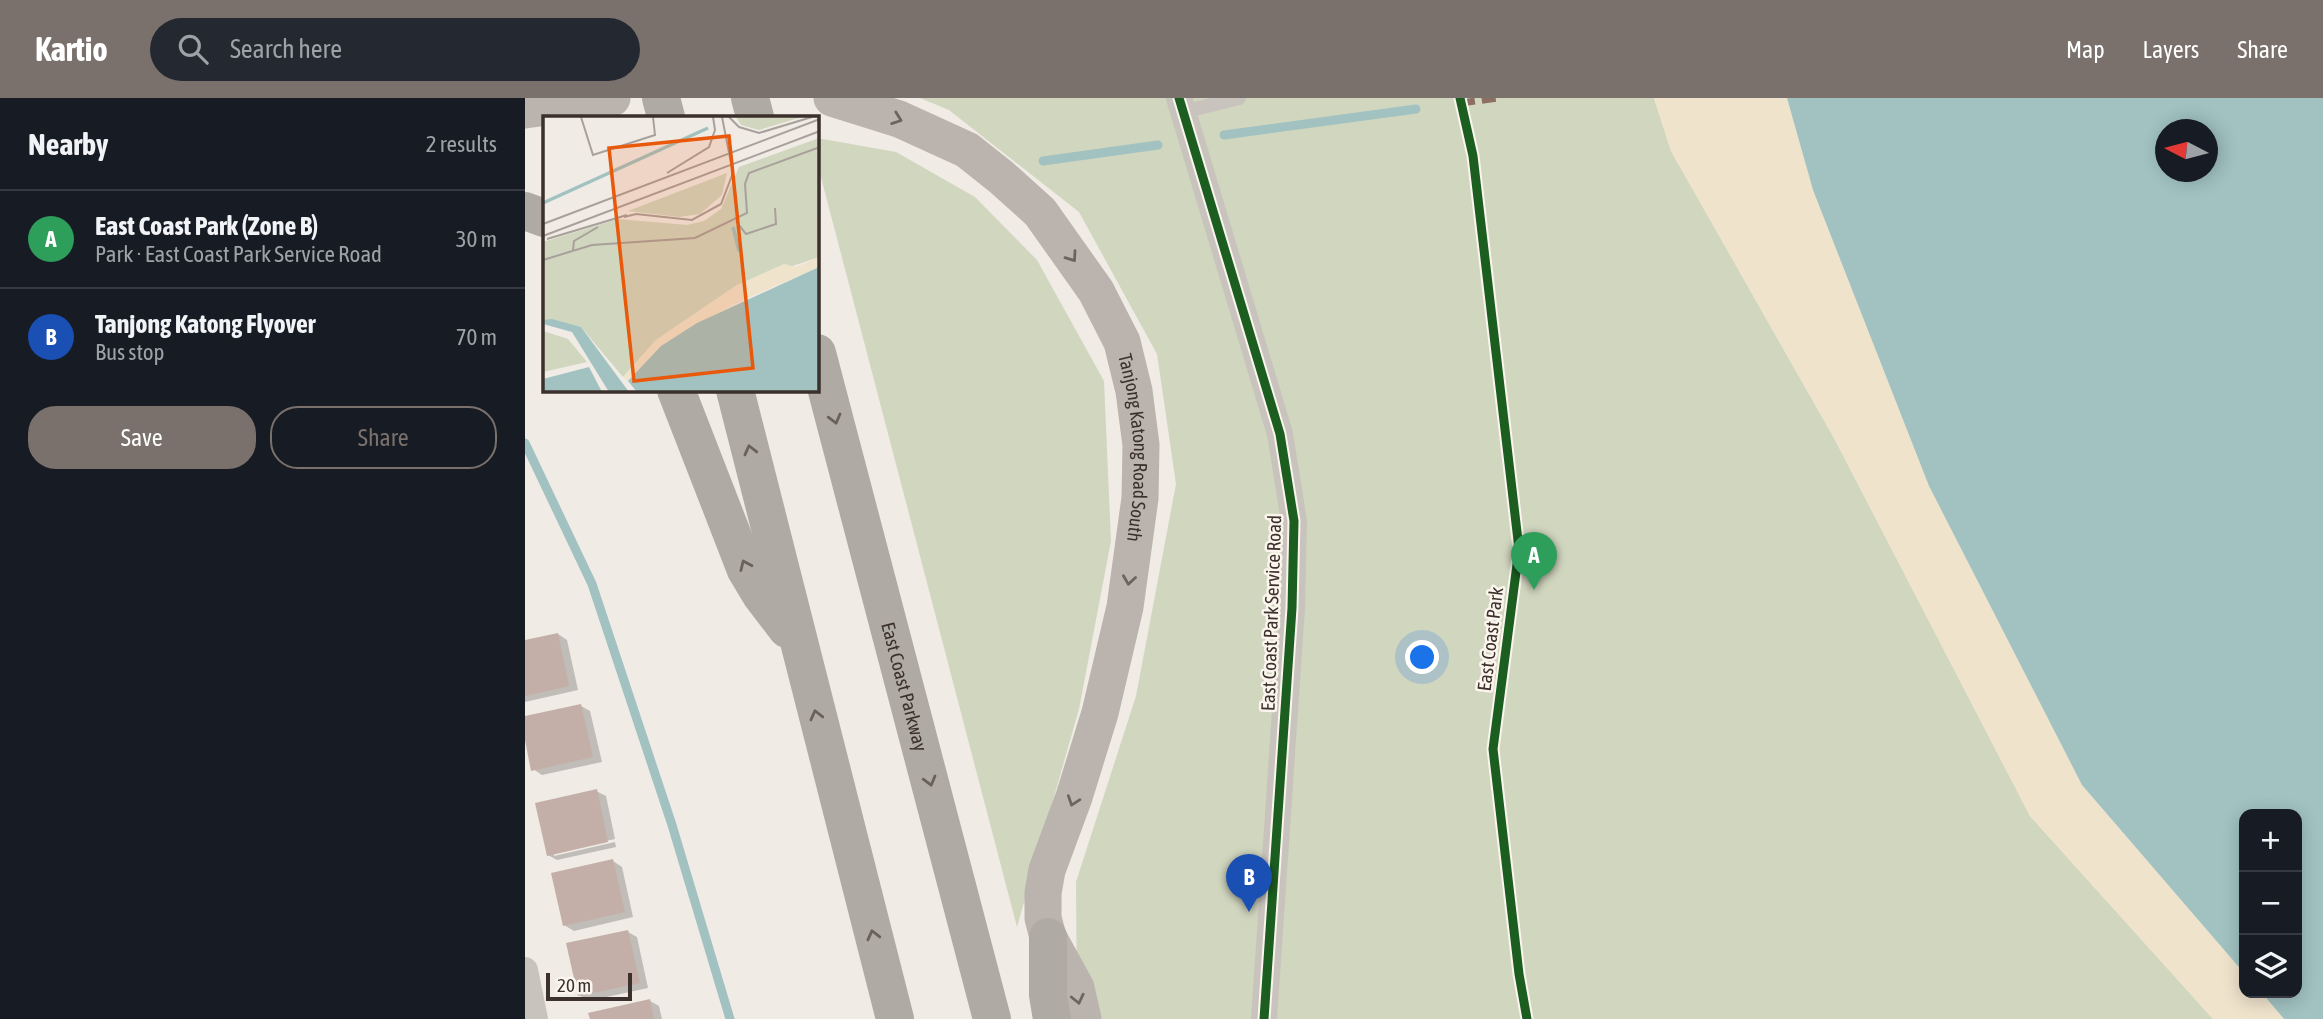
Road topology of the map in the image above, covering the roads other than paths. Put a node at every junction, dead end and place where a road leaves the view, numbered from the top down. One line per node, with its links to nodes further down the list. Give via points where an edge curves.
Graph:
1 (612, 98): 7 (main road)
2 (661, 98): 8 (highway)
3 (750, 98): 9 (highway)
4 (832, 98): 16 (main road, Tanjong Katong Road South, one-way to 16, via 899,119 967,149 1040,212 1096,291 1122,342 1141,445 1140,498 1125,607 1100,713 1047,870 1043,905)
5 (1238, 98): 6 (lane)
6 (1181, 105): 23 (street, East Coast Park Service Road, via 1280,434 1294,521)
7 (525, 110)
8 (666, 116)
9 (755, 116)
10 (525, 211): 11 (highway)
11 (543, 218)
12 (819, 361): 20 (highway, East Coast Parkway, one-way to 20)
13 (677, 392): 15 (highway, one-way to 13, via 746,570)
14 (735, 392): 15 (highway, one-way to 14)
15 (797, 641): 19 (highway, one-way to 15)
16 (1048, 937): 21 (highway); 22 (main road, one-way to 22, via 1076,988)
17 (525, 970): 18 (street)
18 (535, 1019)
19 (895, 1019)
20 (992, 1019)
21 (1052, 1019)
22 (1083, 1019)
23 (1265, 1019)

